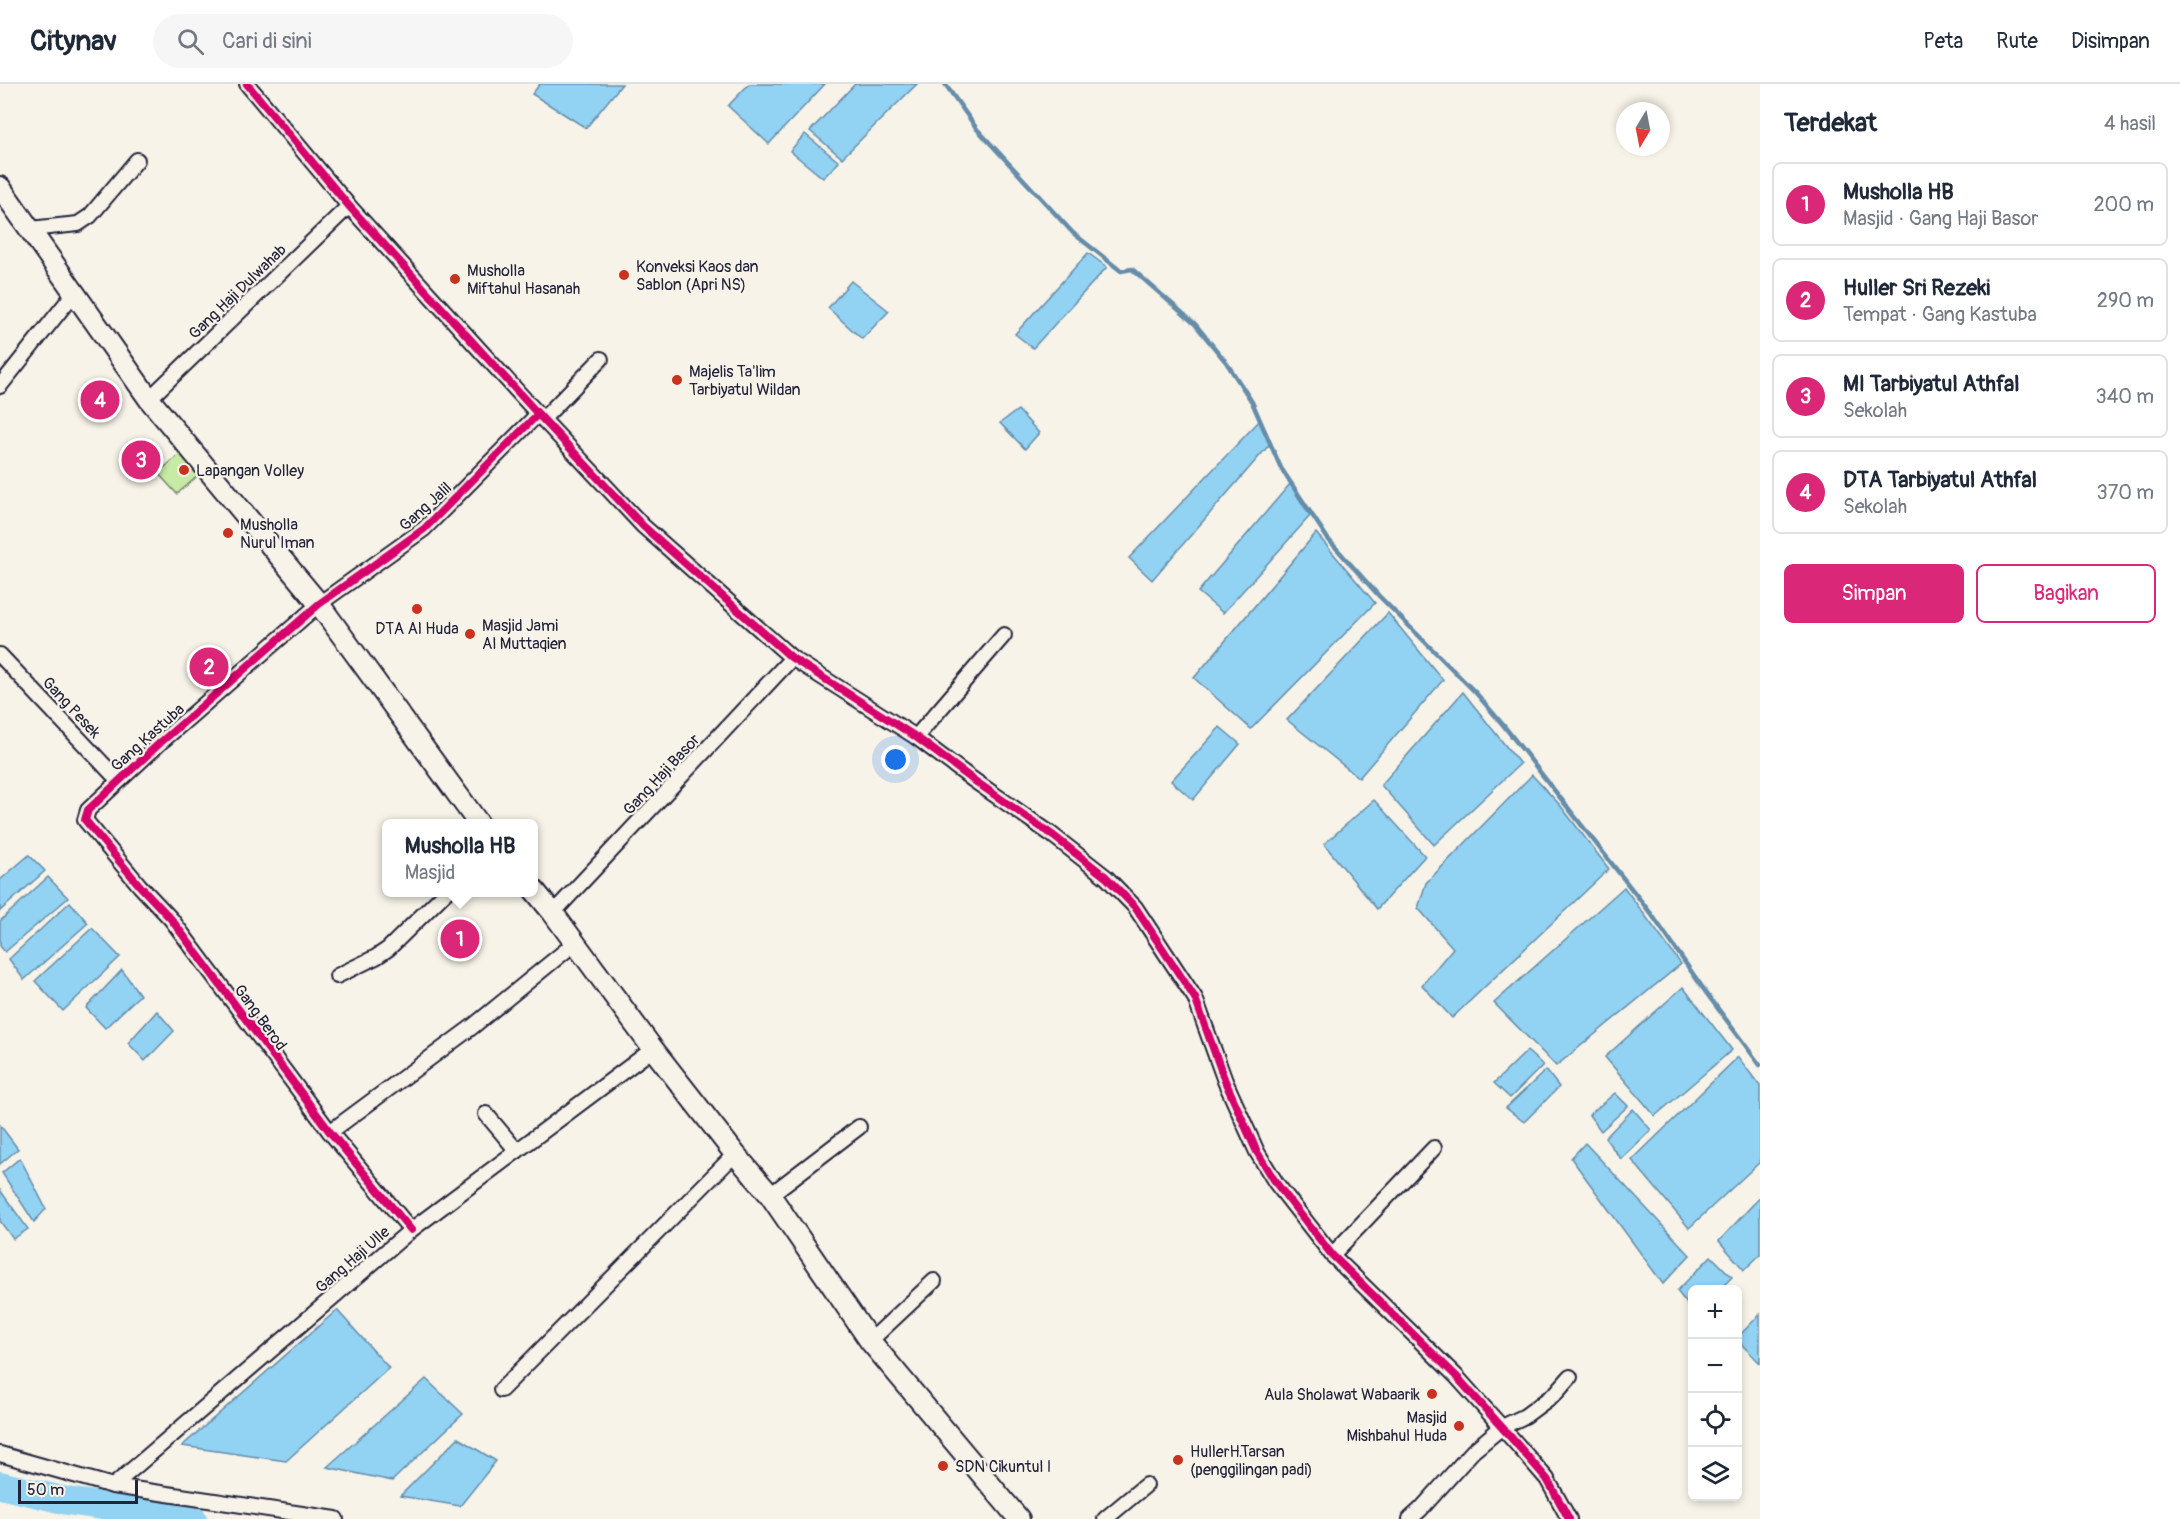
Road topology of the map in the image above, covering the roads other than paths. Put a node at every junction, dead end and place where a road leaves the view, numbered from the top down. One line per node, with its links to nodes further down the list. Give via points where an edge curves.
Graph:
1 (247, 84): 4 (street)
2 (136, 160): 5 (street, via 90,216 78,224)
3 (0, 187): 5 (street)
4 (349, 206): 9 (street, Gang Haji Dulwahab); 10 (street)
5 (30, 229): 6 (street)
6 (75, 292): 8 (street); 9 (street)
7 (601, 359): 10 (street, Gang Jalil)
8 (0, 386)
9 (149, 399): 11 (street)
10 (540, 416): 11 (street, Gang Jalil, via 424,529); 14 (street, via 644,526)
11 (319, 604): 16 (street, Gang Kastuba); 17 (street)
12 (1004, 635): 15 (street)
13 (0, 655): 16 (street, Gang Pesek)
14 (792, 658): 15 (street); 21 (street, Gang Haji Basor)
15 (916, 736): 33 (street, via 1051,834 1106,877 1135,907 1195,998 1225,1081 1257,1152)
16 (119, 781): 18 (street, Gang Kastuba, via 88,810)
17 (475, 819)
18 (86, 824): 27 (street, Gang Berod, via 176,926)
19 (538, 896): 21 (street)
20 (441, 897): 23 (street, via 388,949)
21 (553, 914): 22 (street)
22 (575, 943): 24 (street); 27 (street, via 482,1019)
23 (337, 976)
24 (653, 1049): 29 (street, Gang Haji Ulle); 30 (street)
25 (486, 1114): 29 (street)
26 (859, 1127): 31 (street)
27 (330, 1132): 32 (street, Gang Berod)
28 (1434, 1148): 33 (street)
29 (518, 1150): 32 (street, Gang Haji Ulle)
30 (735, 1154): 31 (street); 37 (street)
31 (770, 1195): 35 (street)
32 (411, 1230): 41 (street, Gang Haji Ulle)
33 (1332, 1255): 38 (street, via 1456,1376)
34 (934, 1281): 35 (street)
35 (870, 1341): 43 (street)
36 (1570, 1377): 38 (street, via 1525,1416)
37 (501, 1390)
38 (1502, 1427): 45 (street, via 1473,1451); 46 (street, via 1547,1479)
39 (0, 1454): 41 (street)
40 (1146, 1485): 44 (street)
41 (113, 1486): 42 (street)
42 (336, 1519)
43 (1018, 1519)
44 (1105, 1519)
45 (1410, 1519)
46 (1569, 1519)

